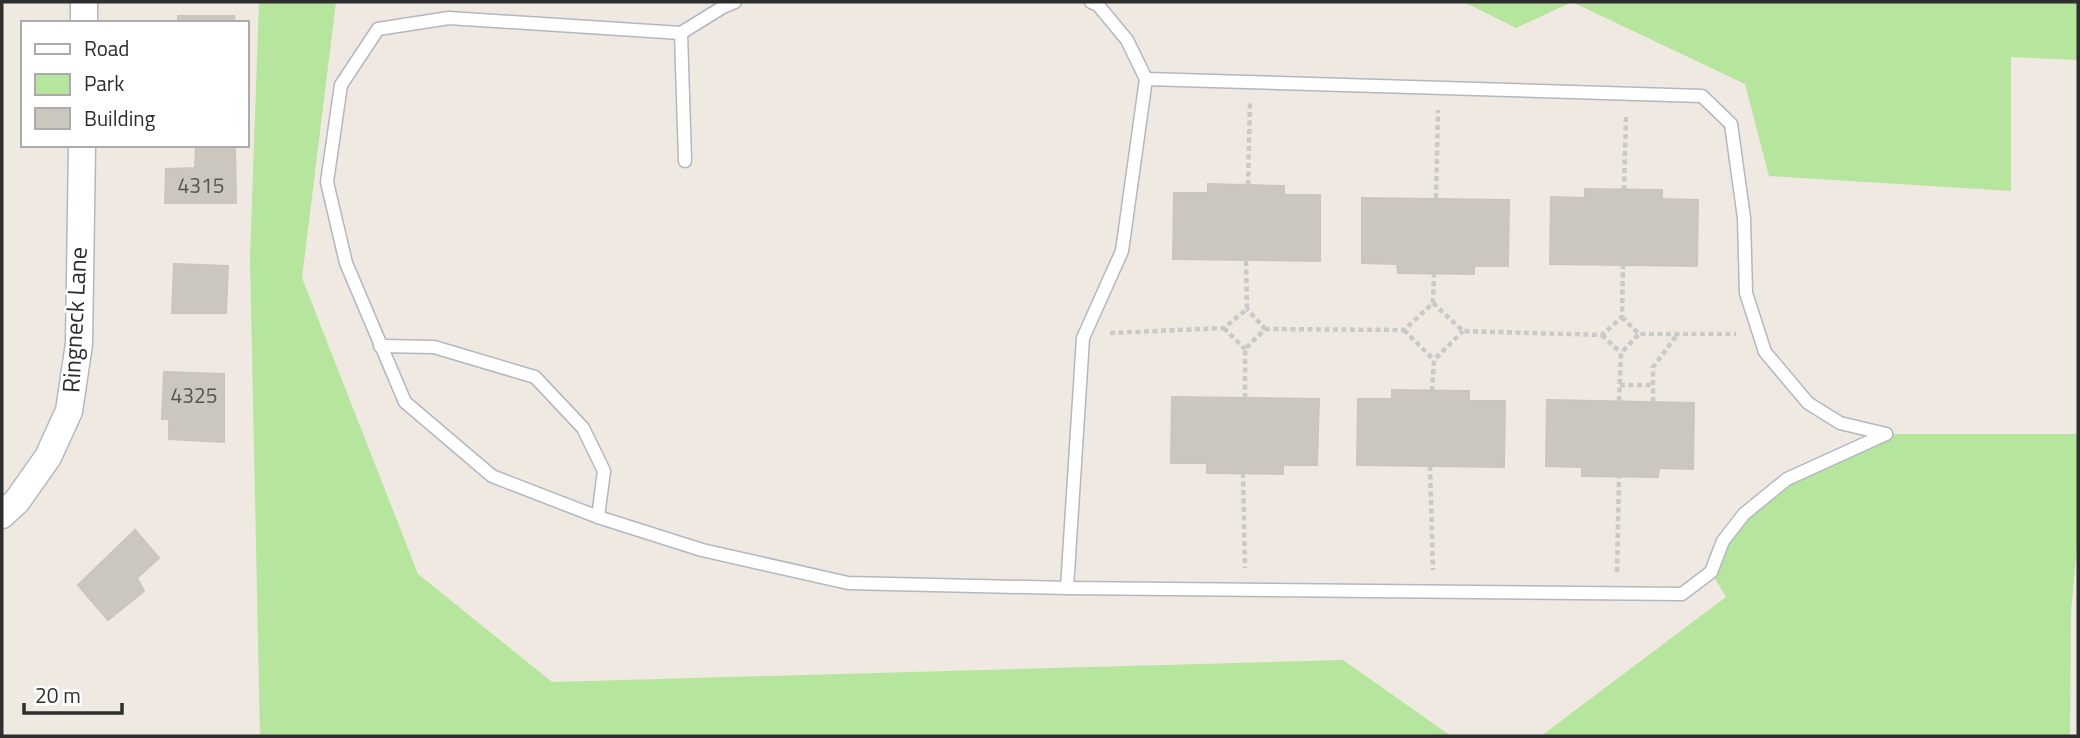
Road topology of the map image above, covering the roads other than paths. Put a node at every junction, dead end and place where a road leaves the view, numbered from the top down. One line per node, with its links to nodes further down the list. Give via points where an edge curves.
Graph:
1 (84, 2): 4 (street)
2 (735, 2): 5 (lane)
3 (1091, 2): 6 (lane, via 1127,40)
4 (84, 21)
5 (681, 33): 8 (lane); 9 (lane, via 449,18 378,29 341,85 327,182 346,263)
6 (1146, 79): 12 (lane, via 1122,251 1083,338); 12 (lane, via 1702,96 1731,124 1744,218 1745,293 1765,352 1808,403 1840,423 1886,434 1787,479 1744,514 1723,541 1711,572 1682,594)
7 (82, 147): 10 (street, Ringneck Lane, via 79,344 69,411 48,457)
8 (685, 161)
9 (380, 346): 11 (lane, via 405,402 492,476); 11 (lane, via 434,347 535,377 583,428 604,471)
10 (2, 515)
11 (598, 517): 12 (lane, via 702,550 848,583)
12 (1067, 588)

